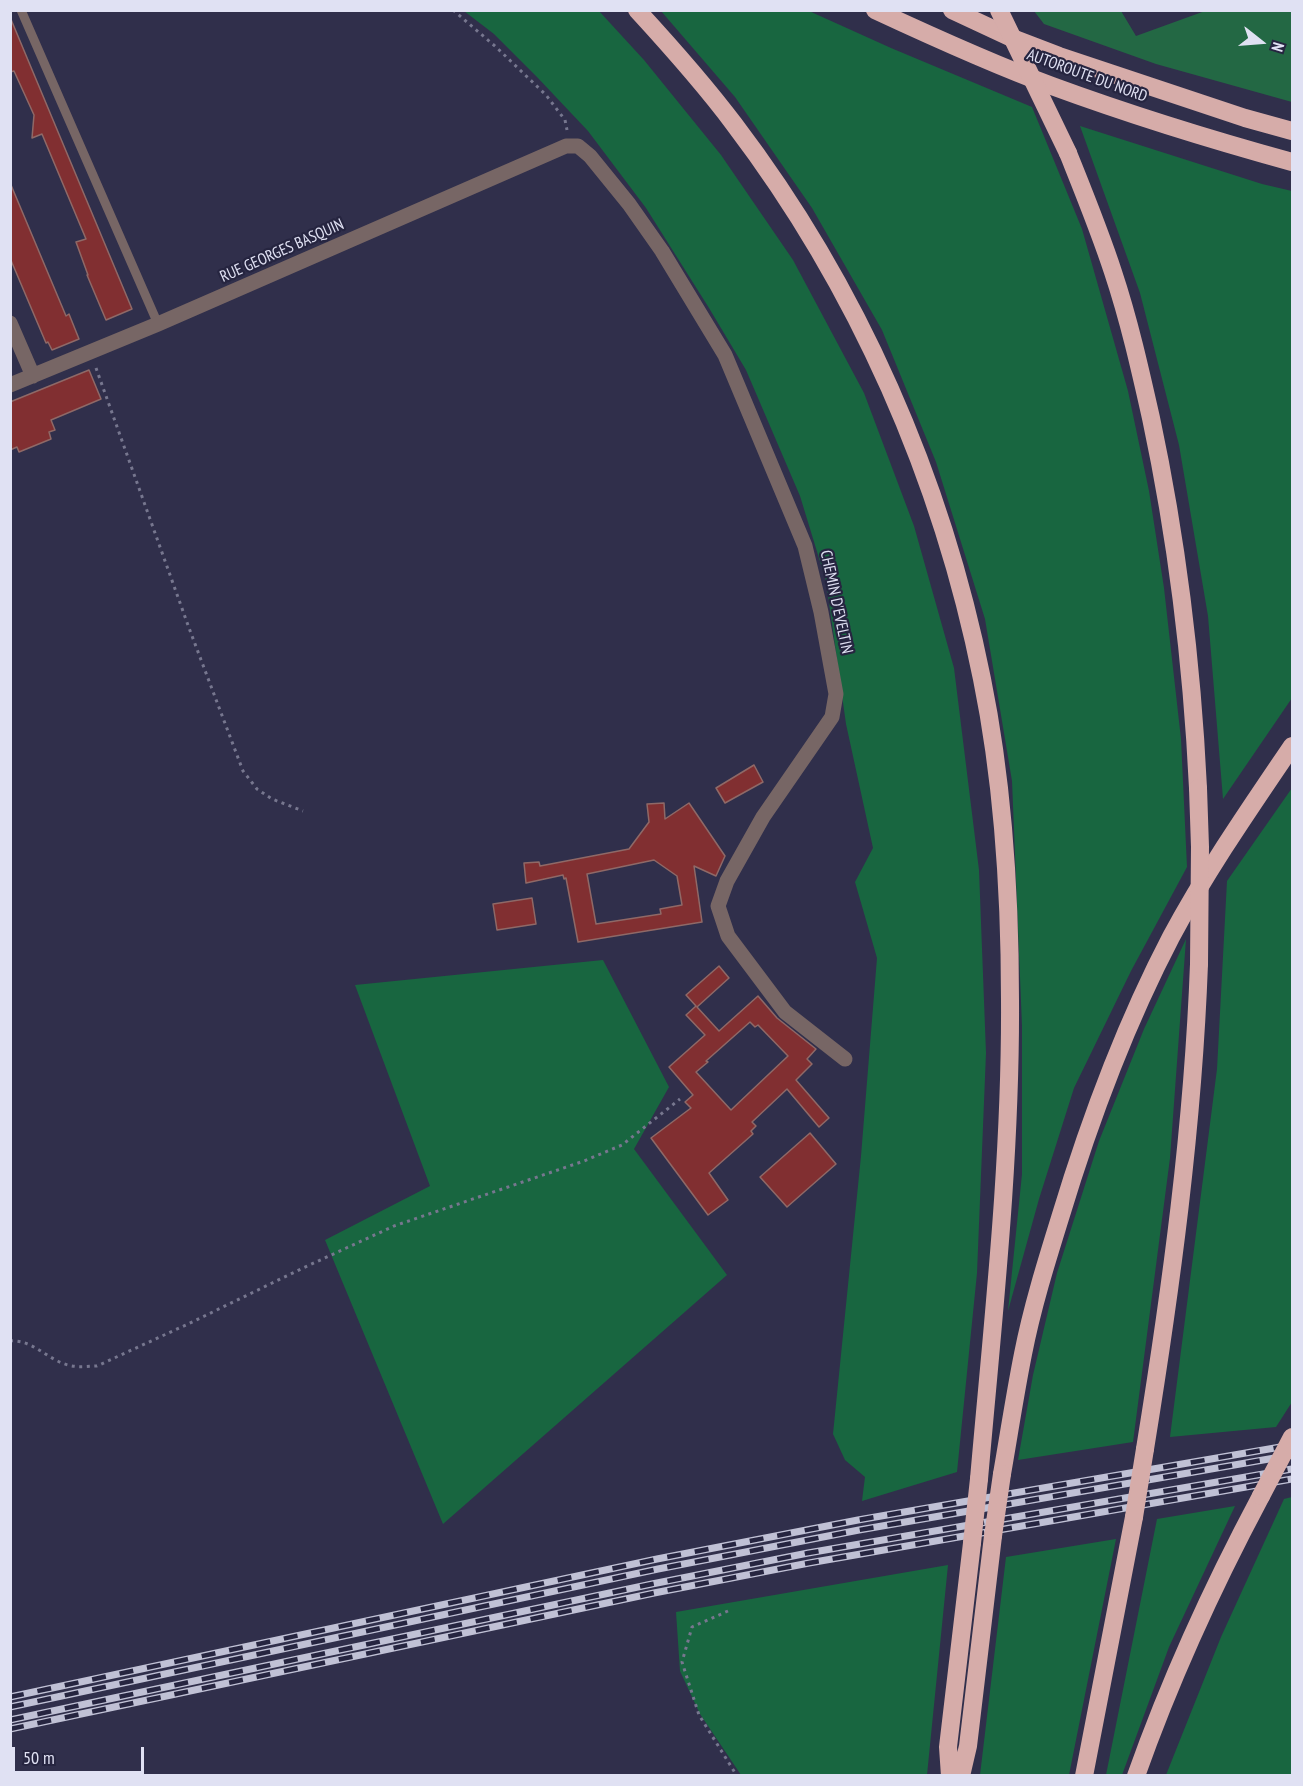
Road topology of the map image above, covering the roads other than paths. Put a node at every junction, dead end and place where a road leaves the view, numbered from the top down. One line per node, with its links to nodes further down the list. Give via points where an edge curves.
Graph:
1 (21, 10): 10 (lane)
2 (638, 10): 16 (highway, bridge, via 735,125 793,208 865,335 896,400 939,514 973,636 984,693 998,789 1009,933 1006,1158 979,1479 948,1747)
3 (875, 10): 8 (highway, AUTOROUTE DU NORD, via 1051,86)
4 (952, 10): 6 (highway, AUTOROUTE DU NORD, via 1059,56)
5 (999, 10): 18 (highway, bridge, via 1085,195 1114,274 1134,348 1160,463 1179,574 1198,788 1199,964 1185,1164 1134,1517)
6 (1293, 131)
7 (566, 146): 10 (street, RUE GEORGES BASQUIN); 14 (street, CHEMIN D'EVELTIN, via 578,146 590,156 629,204 725,355 805,546 836,694 832,717 758,826 727,881 718,906 728,936 785,1012)
8 (1293, 162)
9 (10, 323): 11 (street)
10 (158, 324): 11 (street, RUE GEORGES BASQUIN)
11 (33, 376): 12 (street, RUE GEORGES BASQUIN)
12 (10, 385)
13 (1293, 746): 17 (highway, bridge, via 1217,859 1172,936 1104,1087 1069,1190 1023,1353 993,1536)
14 (845, 1059)
15 (1293, 1437): 19 (highway, bridge, via 1221,1574 1179,1665)
16 (950, 1776)
17 (962, 1776)
18 (1084, 1776)
19 (1136, 1776)

